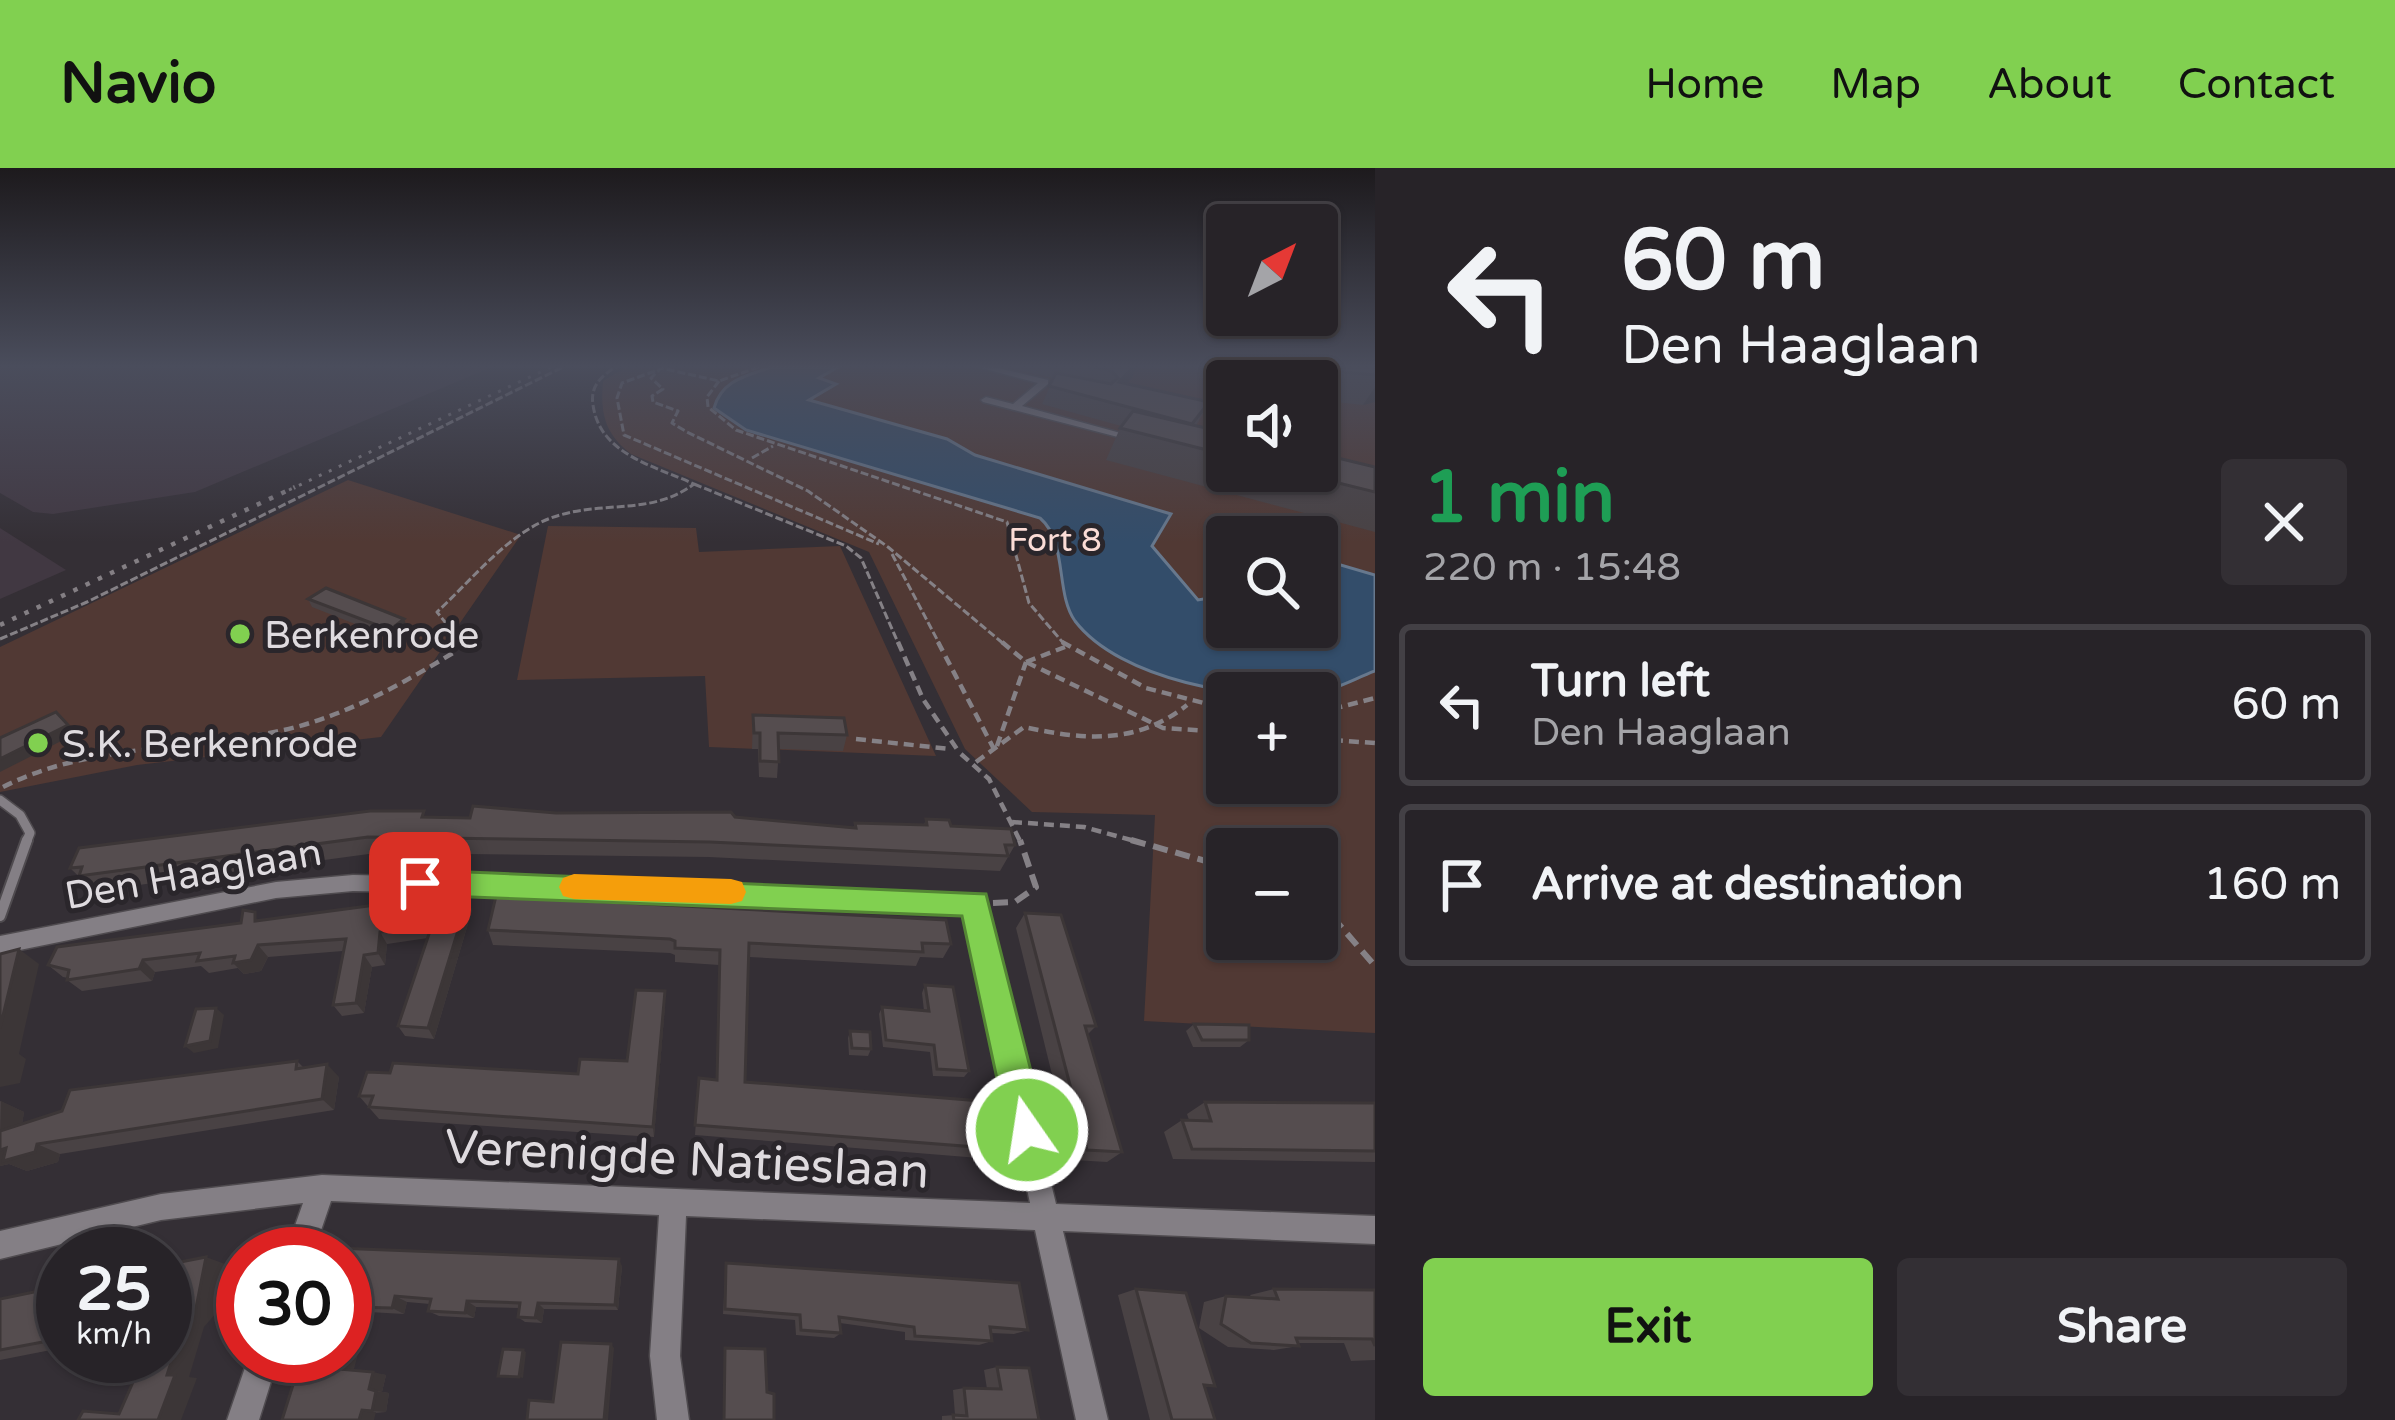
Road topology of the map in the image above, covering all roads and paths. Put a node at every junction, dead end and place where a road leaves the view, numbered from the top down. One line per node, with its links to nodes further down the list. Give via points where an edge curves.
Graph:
1 (445, 425): 12 (path)
2 (597, 425): 10 (path, via 625,455)
3 (621, 425): 11 (path, via 623,435)
4 (677, 425): 9 (path)
5 (731, 425): 7 (path)
6 (1085, 425): 8 (street)
7 (773, 446): 9 (path); 13 (path, via 1006,522 1029,604)
8 (1163, 446)
9 (749, 459): 11 (path)
10 (694, 484): 25 (path, via 861,558 923,699); 27 (path, via 663,504 539,522 437,612 453,653 381,697 285,730 61,767)
11 (888, 547): 14 (path); 24 (path)
12 (0, 639)
13 (1068, 646): 14 (path); 16 (path)
14 (1026, 662): 19 (path); 24 (path)
15 (1375, 698): 18 (path)
16 (1188, 704): 17 (path); 19 (path)
17 (1206, 706)
18 (1338, 708)
19 (1163, 728): 20 (path); 24 (path, via 1083,740 1024,727)
20 (1206, 731)
21 (856, 739): 25 (path)
22 (1338, 740): 23 (path)
23 (1375, 742)
24 (994, 751): 26 (path)
25 (959, 752): 26 (path)
26 (976, 762): 29 (path)
27 (0, 789)
28 (0, 800): 32 (lane, via 30,833)
29 (1012, 822): 30 (path, via 1084,827); 31 (path, via 1036,886 1015,902)
30 (1206, 861)
31 (975, 904): 34 (street, Den Haaglaan, via 353,884 254,894); 38 (street)
32 (0, 916)
33 (1338, 923): 35 (path)
34 (0, 945)
35 (1375, 966)
36 (322, 1188): 37 (street, Verenigde Natieslaan); 39 (street); 41 (street, Verenigde Natieslaan, via 161,1207)
37 (673, 1199): 38 (street, Verenigde Natieslaan); 44 (street, via 664,1356)
38 (1047, 1220): 40 (street, Verenigde Natieslaan); 45 (street)
39 (308, 1227)
40 (1375, 1230)
41 (0, 1245)
42 (255, 1383): 43 (street)
43 (243, 1420)
44 (674, 1420)
45 (1092, 1420)

